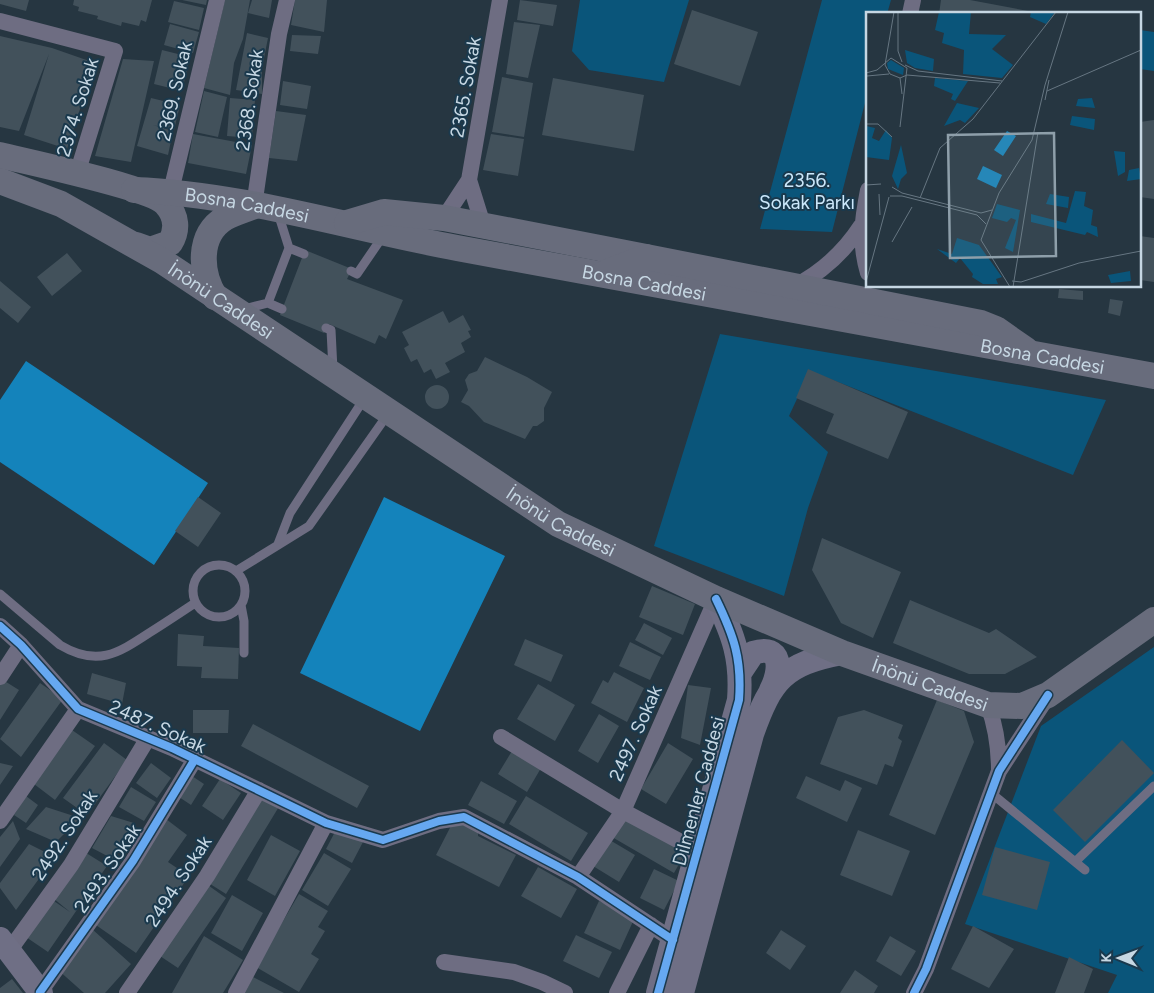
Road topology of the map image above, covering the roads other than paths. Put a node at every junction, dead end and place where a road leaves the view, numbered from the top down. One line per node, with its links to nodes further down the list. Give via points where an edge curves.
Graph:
1 (217, 0): 10 (street, 2369. Sokak)
2 (287, 0): 12 (street, 2368. Sokak, via 279,34)
3 (500, 0): 7 (street, 2365. Sokak)
4 (0, 20): 6 (street, 2374. Sokak, via 115,51)
5 (0, 155): 6 (main road)
6 (78, 174): 9 (main road)
7 (469, 180): 13 (street, 2365. Sokak); 15 (street, 2365. Sokak)
8 (4, 185): 18 (main road, İnönü Caddesi, via 61,204)
9 (134, 190): 10 (main road, Bosna Caddesi); 18 (main road, via 166,203 176,227 170,243 160,248 150,250)
10 (171, 191): 12 (main road, Bosna Caddesi)
11 (866, 200): 16 (street)
12 (266, 209): 14 (main road, Bosna Caddesi); 19 (lane); 29 (main road, via 224,218 208,239 202,266 206,283)
13 (444, 218): 14 (main road, via 384,212); 15 (main road); 17 (main road)
14 (344, 223): 17 (main road, Bosna Caddesi)
15 (483, 225): 21 (main road)
16 (861, 226): 22 (street); 25 (street, via 830,263)
17 (395, 236): 23 (lane, via 357,274); 24 (main road, Bosna Caddesi)
18 (131, 243): 29 (main road, İnönü Caddesi)
19 (289, 248): 20 (lane); 28 (lane)
20 (304, 254)
21 (646, 257): 24 (main road); 25 (main road)
22 (866, 265)
23 (351, 271)
24 (604, 274): 27 (main road, Bosna Caddesi)
25 (786, 285): 26 (main road); 27 (main road)
26 (876, 294): 32 (main road, via 981,323 996,329)
27 (736, 299): 32 (main road, Bosna Caddesi)
28 (268, 302): 29 (lane); 30 (lane)
29 (225, 304): 33 (main road, İnönü Caddesi)
30 (282, 309)
31 (326, 328): 33 (lane, via 331,330)
32 (1035, 356): 34 (main road, Bosna Caddesi)
33 (333, 376): 35 (main road, İnönü Caddesi)
34 (1154, 376)
35 (366, 397): 36 (main road, İnönü Caddesi); 37 (lane, via 290,513)
36 (389, 413): 37 (lane, via 308,526); 40 (main road, İnönü Caddesi, via 558,524)
37 (278, 544): 38 (lane)
38 (236, 571): 41 (lane, via 220,564 203,570 193,585); 42 (lane, via 245,587)
39 (0, 594): 41 (lane, via 60,645 94,657 120,652)
40 (716, 599): 47 (main road, İnönü Caddesi); 48 (street, Dilmenler Caddesi, via 732,631); 61 (street, 2497. Sokak)
41 (195, 603): 42 (lane, via 209,615 218,617 235,612)
42 (241, 605): 46 (lane)
43 (1154, 620): 51 (main road, İnönü Caddesi)
44 (0, 626): 45 (street, 2487. Sokak)
45 (21, 645): 49 (street); 53 (street, 2487. Sokak)
46 (244, 653)
47 (842, 653): 50 (street, Dilmenler Caddesi, via 801,664); 52 (main road, İnönü Caddesi)
48 (741, 671): 50 (street, via 753,653 761,650 773,655 778,660 779,670); 64 (street, Dilmenler Caddesi, via 739,700)
49 (0, 676)
50 (771, 690): 78 (street, Dilmenler Caddesi, via 752,734)
51 (1048, 695): 52 (main road, İnönü Caddesi, via 1022,706); 57 (street)
52 (988, 705): 57 (street, via 995,725)
53 (78, 709): 55 (street, 2487. Sokak); 62 (street)
54 (501, 737): 61 (street)
55 (148, 738): 56 (street, 2487. Sokak); 70 (street, 2492. Sokak, via 71,865)
56 (195, 759): 59 (street, 2487. Sokak); 72 (street, 2493. Sokak, via 133,861)
57 (999, 771): 60 (street)
58 (1154, 786): 65 (lane)
59 (259, 790): 63 (street, 2487. Sokak); 73 (street, 2494. Sokak, via 207,876)
60 (991, 793): 65 (lane); 79 (street, via 926,969)
61 (623, 811): 64 (street); 67 (street, 2497. Sokak)
62 (0, 821)
63 (326, 823): 67 (street, 2487. Sokak, via 383,840 439,821 464,817); 74 (street)
64 (698, 851): 69 (street, Dilmenler Caddesi)
65 (1075, 862): 66 (lane)
66 (1085, 870)
67 (578, 877): 68 (street, 2487. Sokak)
68 (650, 925): 69 (street, 2487. Sokak); 76 (street)
69 (673, 940): 77 (street, Dilmenler Caddesi)
70 (5, 945): 72 (street)
71 (444, 962): 75 (street, via 514,972)
72 (41, 993)
73 (127, 993)
74 (236, 993)
75 (565, 993)
76 (617, 993)
77 (658, 993)
78 (682, 993)
79 (914, 993)

